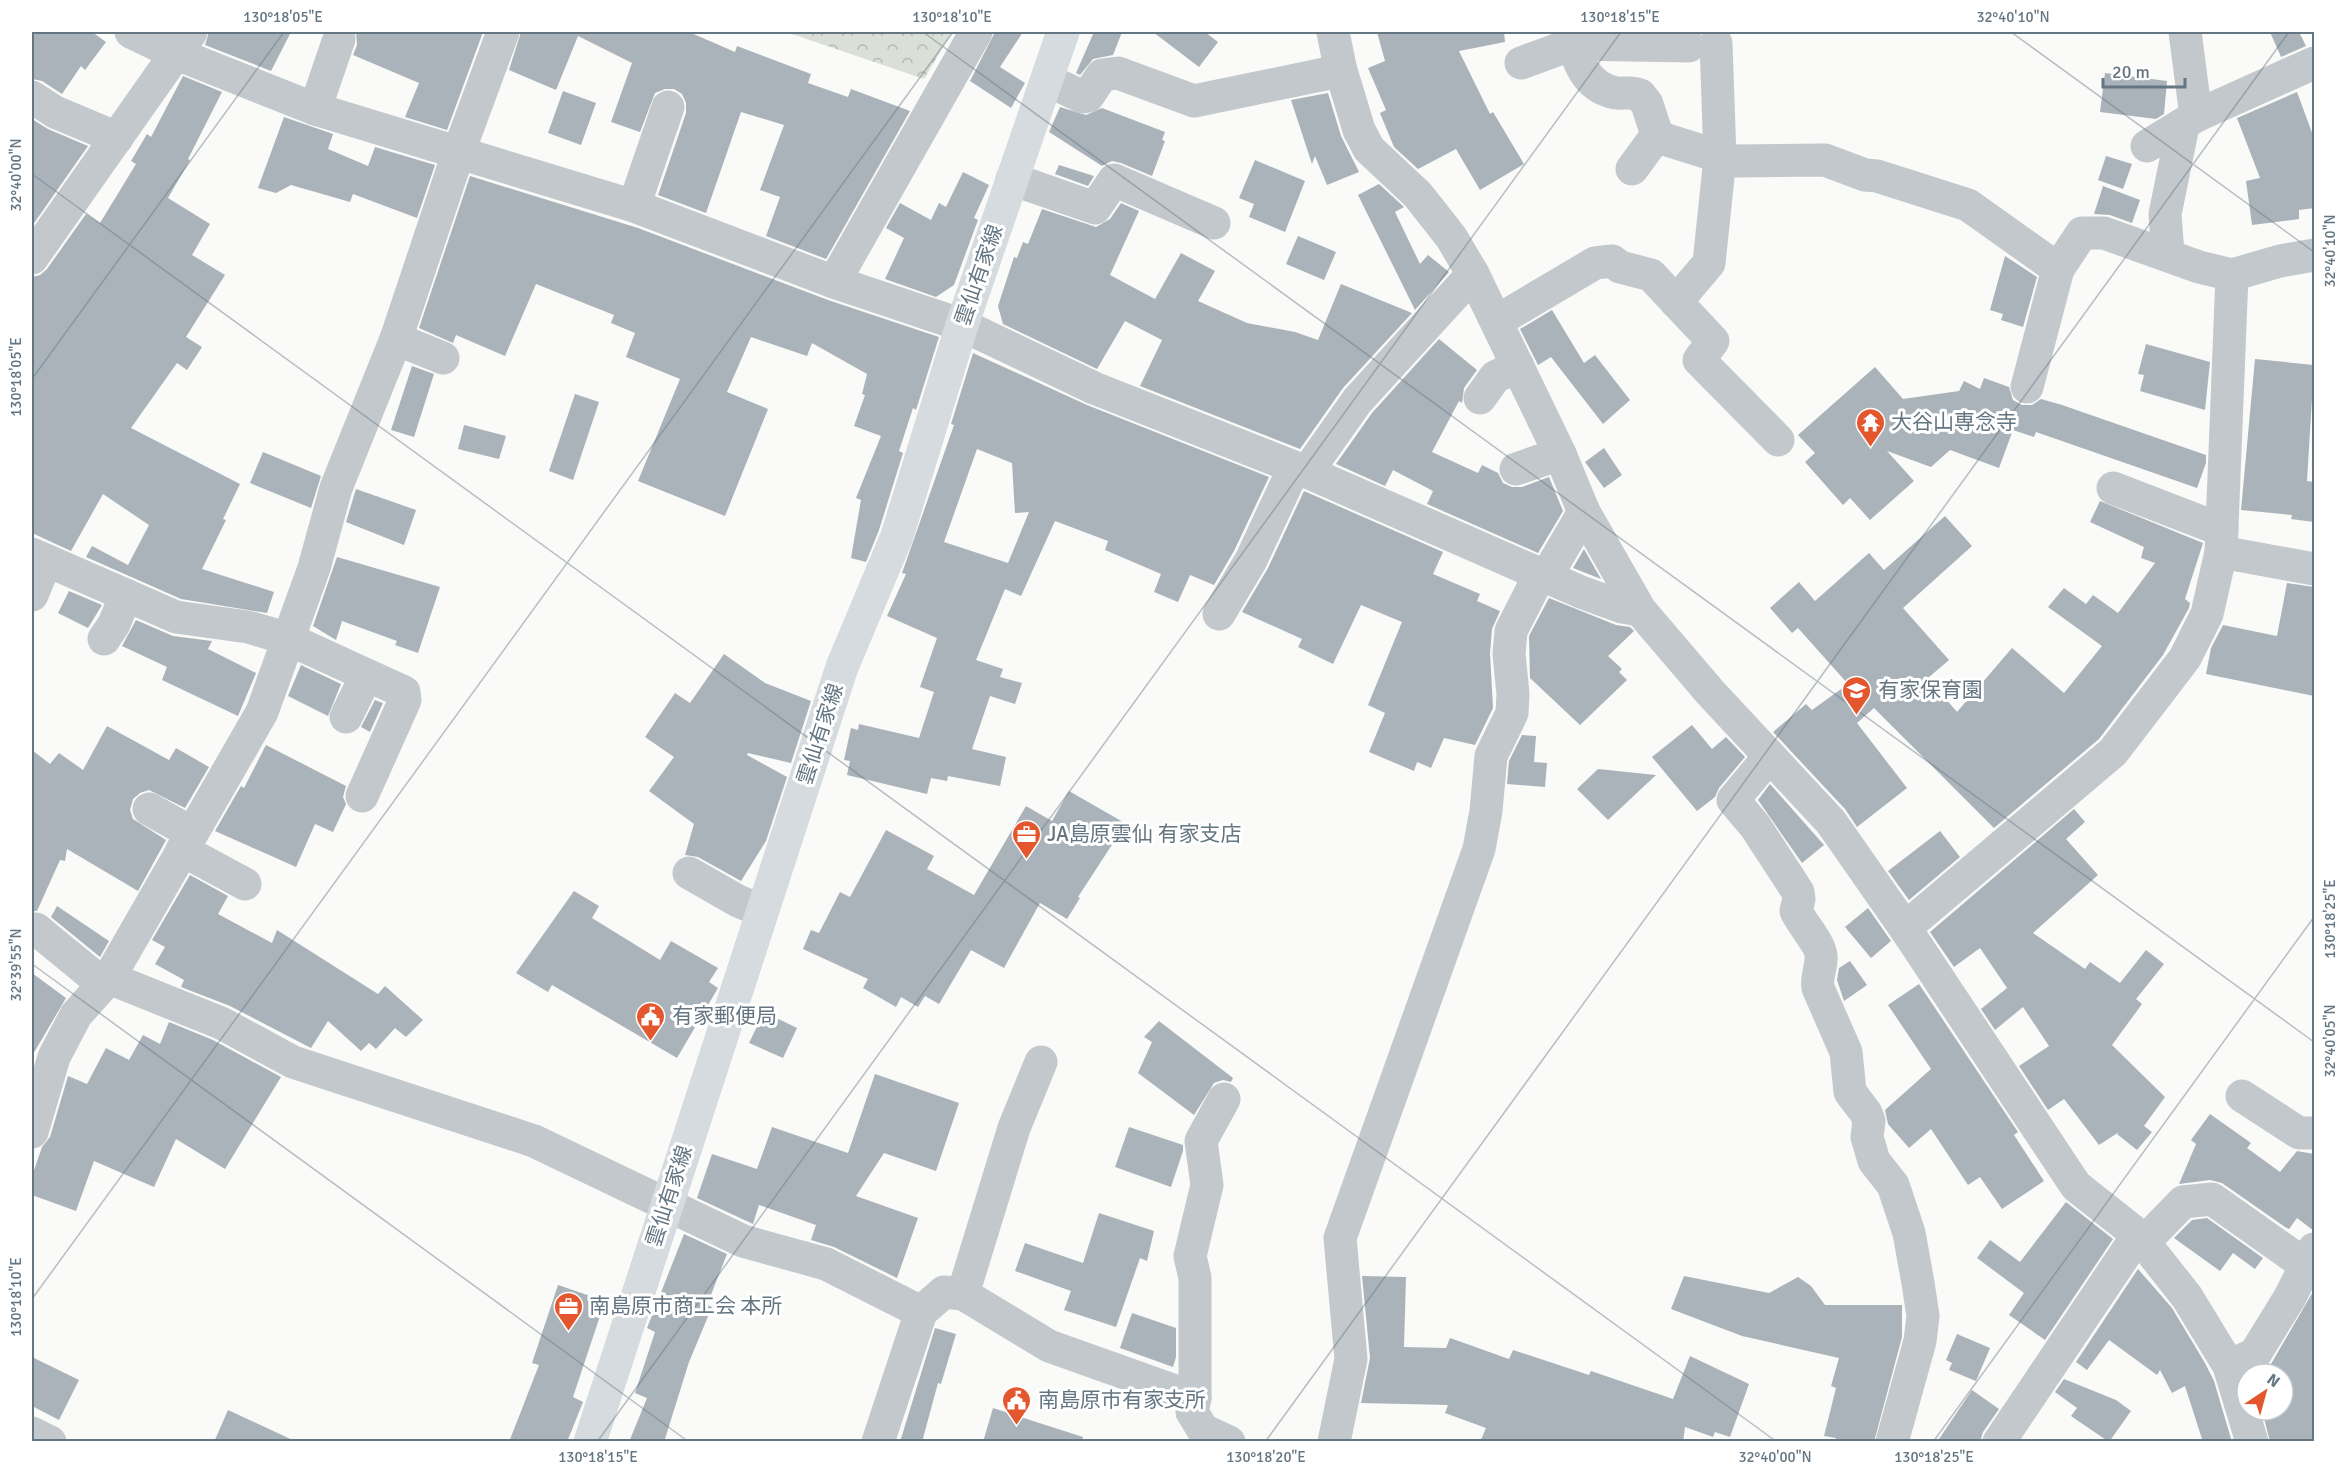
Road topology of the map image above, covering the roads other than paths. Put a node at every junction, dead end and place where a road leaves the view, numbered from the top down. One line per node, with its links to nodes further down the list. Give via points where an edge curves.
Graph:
1 (131, 32): 8 (street)
2 (503, 32): 21 (street)
3 (976, 32): 33 (street)
4 (1063, 32): 13 (main road, 雲仙有家線)
5 (1333, 32): 12 (street)
6 (2185, 32): 17 (street)
7 (339, 39): 16 (street)
8 (184, 43): 16 (street); 19 (street)
9 (1575, 47): 10 (street); 18 (street, via 1593,84 1617,93 1640,95); 22 (street, via 1707,52)
10 (1521, 63)
11 (2314, 63): 17 (street)
12 (1340, 67): 13 (street, via 1325,74 1194,101 1118,73 1102,75 1088,96 1083,97); 31 (street, via 1359,130 1370,149 1418,195 1451,237)
13 (1047, 80): 24 (main road, 雲仙有家線)
14 (32, 97): 19 (street, via 55,112)
15 (668, 107): 25 (street)
16 (315, 109): 21 (street)
17 (2189, 121): 20 (street); 27 (street, via 2165,214)
18 (1657, 135): 22 (street); 23 (street)
19 (117, 138): 29 (street)
20 (2147, 146)
21 (459, 152): 25 (street); 37 (street)
22 (1720, 158): 30 (street, via 1825,160 1953,199 1968,205); 34 (street, via 1709,263)
23 (1632, 168)
24 (1012, 179): 26 (street, via 1095,208 1114,180); 36 (main road, 雲仙有家線)
25 (634, 206): 33 (street)
26 (1214, 223)
27 (2168, 254): 30 (street, via 2104,232 2082,233); 32 (street)
28 (2314, 255): 32 (street)
29 (32, 258)
30 (2058, 268): 40 (street)
31 (1473, 274): 35 (street); 44 (street, via 1357,401)
32 (2232, 275): 48 (street)
33 (834, 282): 36 (street)
34 (1676, 302): 35 (street, via 1651,275 1612,261 1595,263); 42 (street, via 1713,341 1699,360)
35 (1497, 321): 39 (street)
36 (962, 325): 44 (street, via 1094,388); 66 (main road, 雲仙有家線, via 897,536 842,667)
37 (396, 339): 38 (street); 56 (street, via 336,488 314,568)
38 (443, 358)
39 (1518, 366): 41 (street, via 1495,377); 43 (street)
40 (2027, 387)
41 (1480, 398)
42 (1778, 440)
43 (1560, 454): 45 (street); 47 (street)
44 (1301, 470): 51 (street); 55 (street)
45 (1516, 470)
46 (2113, 488): 48 (street)
47 (1584, 512): 51 (street); 54 (street)
48 (2221, 541): 50 (street); 67 (street, via 2207,614 2186,658 2113,752)
49 (39, 557): 52 (street); 53 (street)
50 (2314, 569)
51 (1543, 575): 54 (street, via 1622,607); 87 (street, via 1511,632 1512,713 1491,756 1479,849 1340,1238 1351,1359)
52 (32, 594)
53 (126, 595): 56 (street, via 176,617 248,627); 57 (street)
54 (1640, 610): 60 (street)
55 (1219, 614)
56 (286, 638): 58 (street); 63 (street, via 262,712)
57 (104, 639)
58 (366, 676): 59 (street); 61 (street, via 404,692 405,700)
59 (346, 717)
60 (1769, 757): 67 (street, via 1831,822); 88 (street, via 1733,801 1755,826 1798,892 1796,911 1822,958 1816,977 1818,988 1846,1052 1850,1092 1866,1113 1874,1161 1893,1185 1911,1243 1923,1316 1920,1341)
61 (363, 796)
62 (148, 808): 63 (street)
63 (187, 842): 65 (street); 69 (street)
64 (689, 873): 66 (street)
65 (245, 884)
66 (762, 911): 75 (main road, 雲仙有家線)
67 (1905, 928): 76 (street, via 2076,1186)
68 (36, 929): 69 (street)
69 (106, 981): 73 (street, via 76,1015 54,1057); 75 (street, via 221,1023 293,1062 534,1141)
70 (1041, 1062): 78 (street, via 1014,1128)
71 (2242, 1096): 74 (street, via 2299,1133)
72 (1224, 1100): 81 (street, via 1201,1142 1207,1185 1190,1256 1195,1278)
73 (32, 1132)
74 (2314, 1133)
75 (666, 1204): 79 (street, via 743,1241 826,1264); 84 (main road, 雲仙有家線)
76 (2141, 1239): 77 (street, via 2183,1202 2212,1199); 80 (street, via 2187,1297); 89 (street)
77 (2312, 1262): 80 (street, via 2254,1354)
78 (963, 1294): 79 (street, via 944,1292); 81 (street, via 1049,1346)
79 (921, 1311): 85 (street)
80 (2229, 1366): 90 (street)
81 (1195, 1398): 86 (street, via 1192,1412 1203,1430)
82 (32, 1433): 83 (street)
83 (50, 1442)
84 (590, 1442)
85 (878, 1442)
86 (1229, 1442)
87 (1334, 1442)
88 (1892, 1442)
89 (1999, 1442)
90 (2252, 1442)

